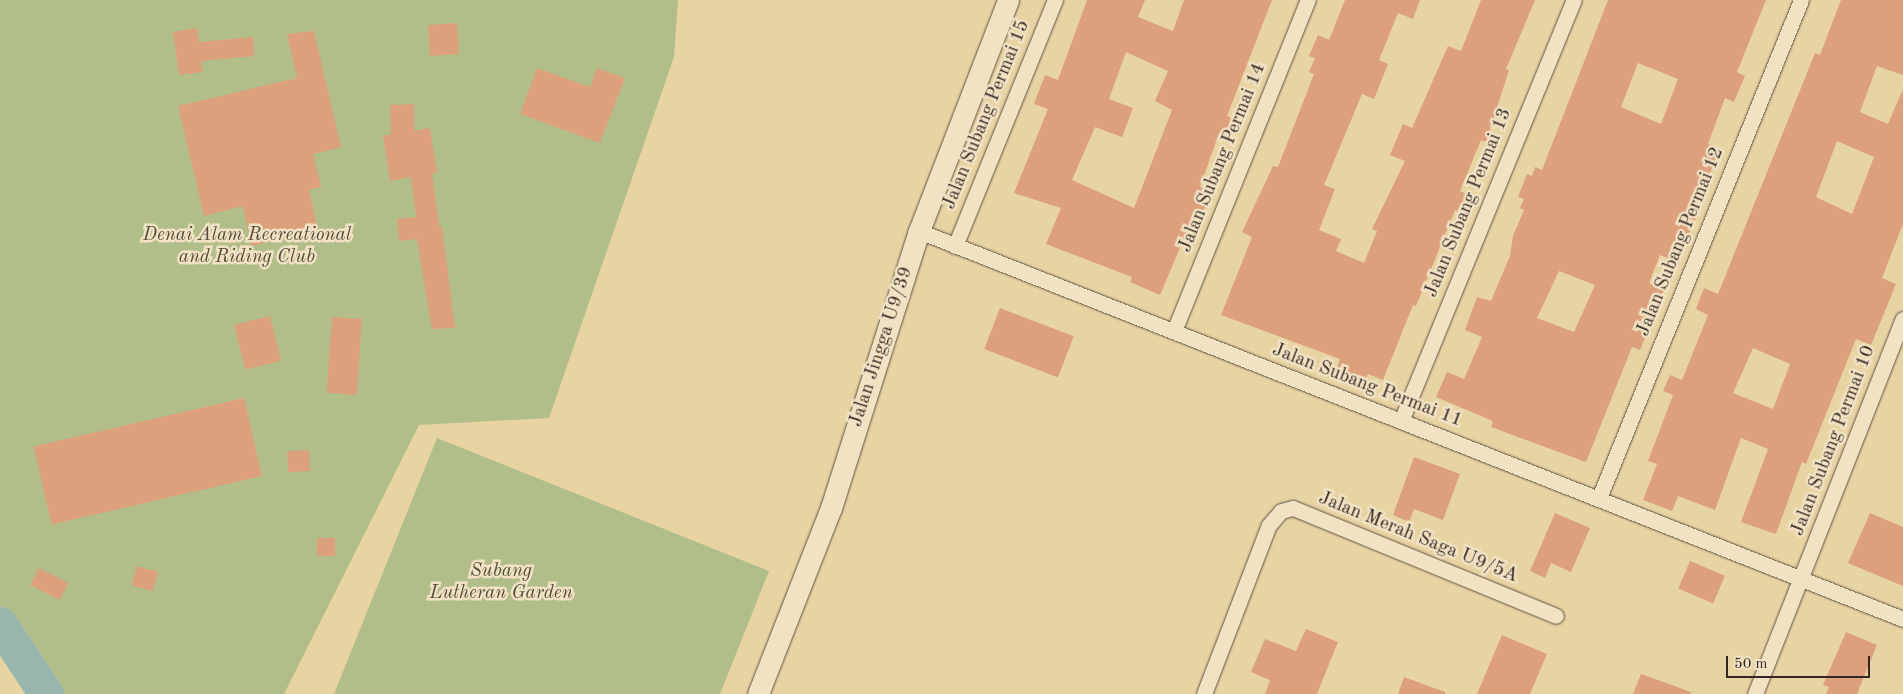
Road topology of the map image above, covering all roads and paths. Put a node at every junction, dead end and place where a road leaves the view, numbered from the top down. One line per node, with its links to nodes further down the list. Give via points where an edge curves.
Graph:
1 (1008, 0): 6 (street, Jalan Jingga U9/39)
2 (1055, 0): 7 (street, Jalan Subang Permai 15)
3 (1308, 0): 9 (street, Jalan Subang Permai 14)
4 (1574, 0): 10 (street, Jalan Subang Permai 13)
5 (1801, 0): 11 (street, Jalan Subang Permai 12)
6 (919, 232): 7 (street, Jalan Subang Permai 11); 15 (street, Jalan Jingga U9/39, via 831,508)
7 (955, 246): 9 (street, Jalan Subang Permai 11)
8 (1903, 320): 12 (street, Jalan Subang Permai 10)
9 (1174, 331): 10 (street, Jalan Subang Permai 11)
10 (1400, 420): 11 (street, Jalan Subang Permai 11)
11 (1599, 498): 12 (street, Jalan Subang Permai 11)
12 (1801, 578): 14 (street, Jalan Subang Permai 11); 17 (street, Jalan Subang Permai 10)
13 (1556, 616): 16 (street, Jalan Merah Saga U9/5A, via 1293,508 1281,511 1269,525)
14 (1903, 619)
15 (758, 694)
16 (1204, 694)
17 (1755, 694)

